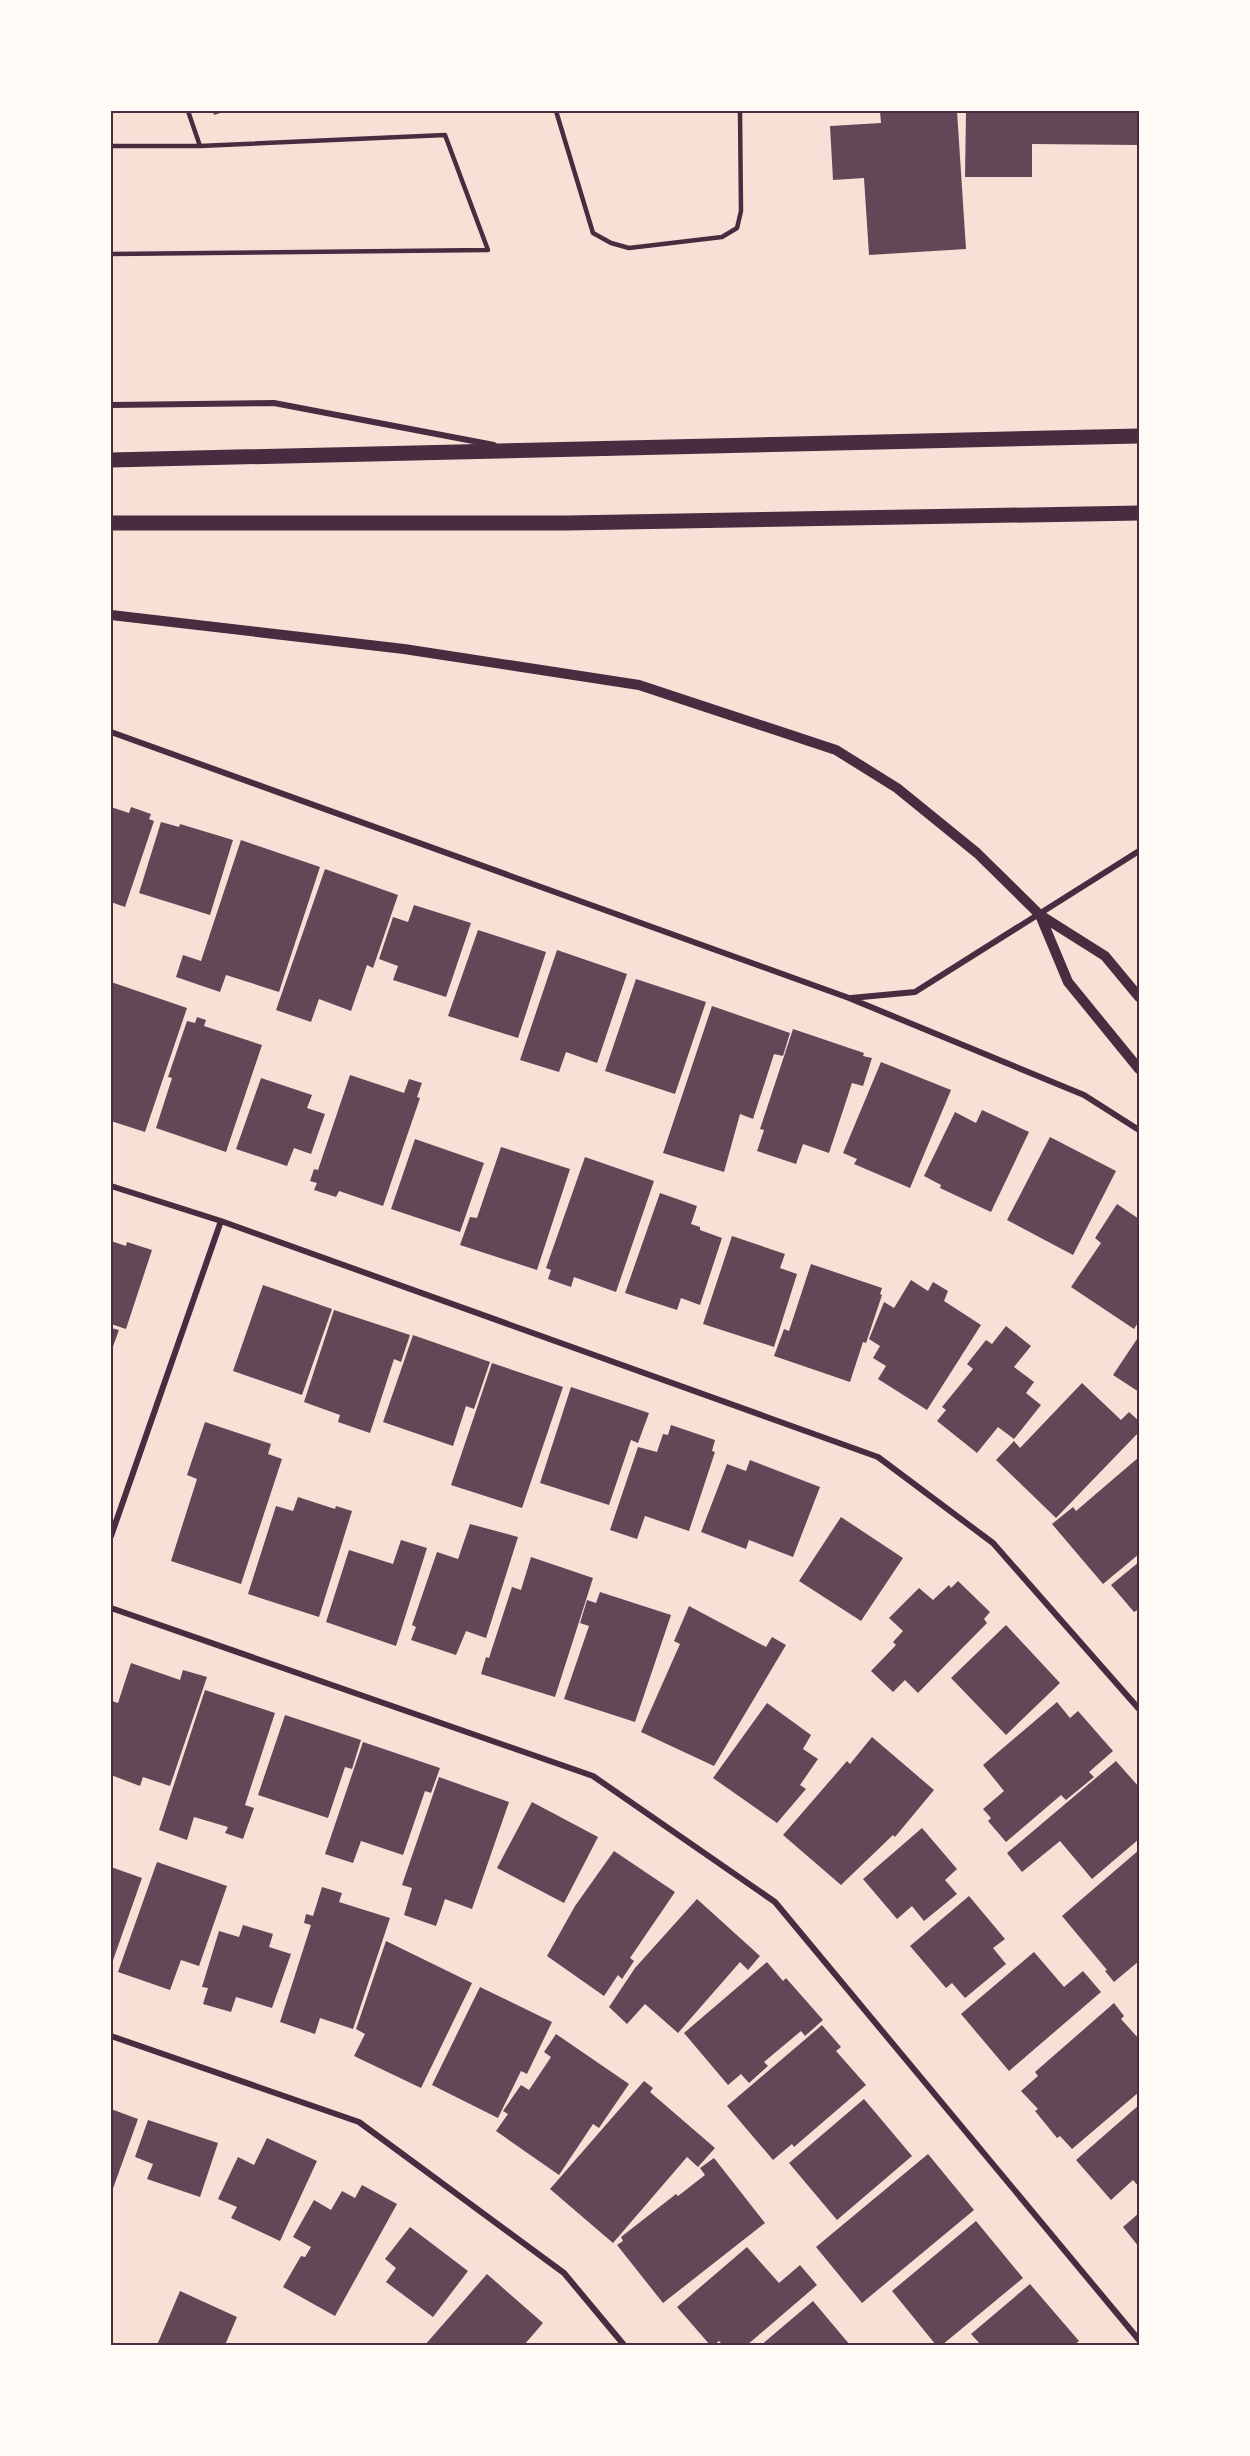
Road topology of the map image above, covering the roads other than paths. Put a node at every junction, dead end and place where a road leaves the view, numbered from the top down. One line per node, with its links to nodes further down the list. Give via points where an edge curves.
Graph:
1 (188, 111): 5 (lane)
2 (556, 111): 3 (lane, via 593,233 629,248 722,237 737,228 741,211)
3 (740, 111)
4 (111, 146): 5 (lane)
5 (200, 146): 6 (lane, via 445,135 488,250)
6 (111, 254)
7 (111, 405): 9 (street, via 274,403)
8 (1139, 436): 9 (main road)
9 (522, 450): 10 (main road)
10 (111, 460)
11 (1139, 513): 12 (main road, via 567,523)
12 (111, 523)
13 (111, 615): 16 (street, via 404,649 639,685 744,718 836,750 897,788 976,853)
14 (111, 732): 18 (street)
15 (1139, 851): 16 (street)
16 (1040, 915): 17 (street, via 1105,956); 18 (street, via 915,992); 19 (street, via 1068,982)
17 (1139, 997)
18 (849, 998): 20 (street, via 1084,1095)
19 (1139, 1069)
20 (1139, 1130)
21 (111, 1186): 22 (street)
22 (220, 1221): 23 (street); 25 (street, via 878,1457 993,1543)
23 (111, 1536)
24 (111, 1608): 27 (street, via 592,1776 775,1902)
25 (1139, 1709)
26 (111, 2036): 28 (street, via 359,2122 564,2273)
27 (1139, 2340)
28 (624, 2345)

